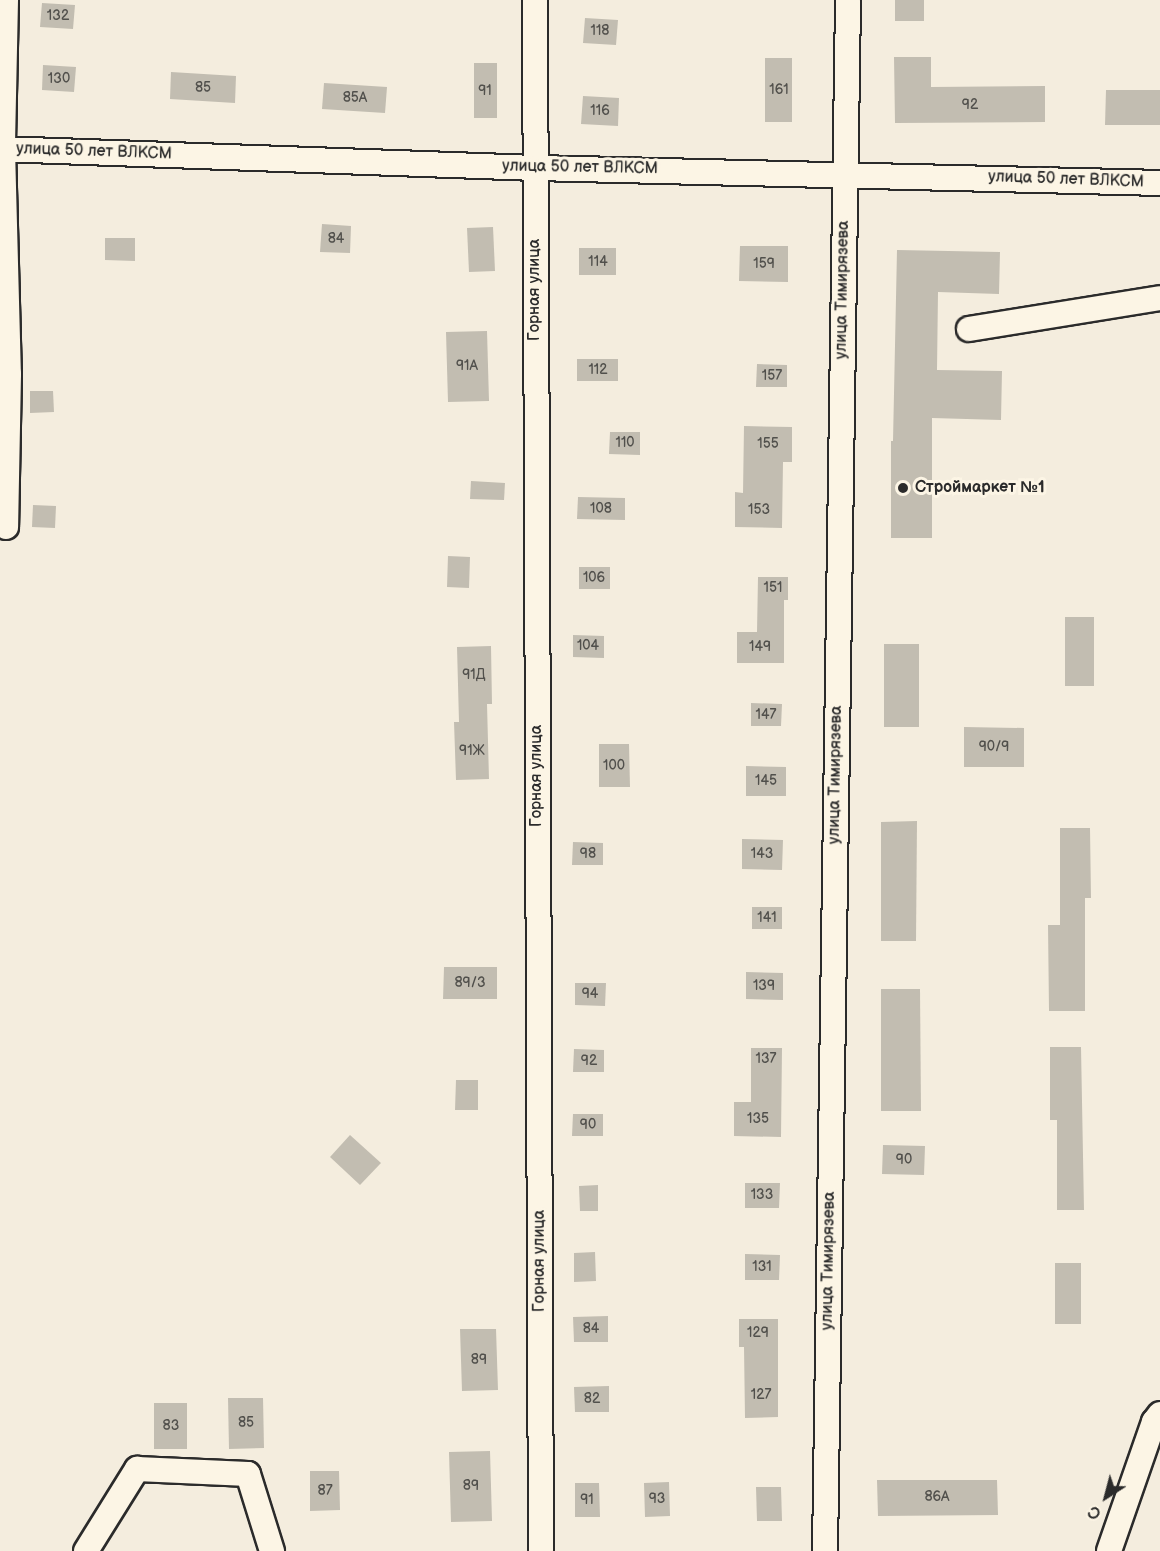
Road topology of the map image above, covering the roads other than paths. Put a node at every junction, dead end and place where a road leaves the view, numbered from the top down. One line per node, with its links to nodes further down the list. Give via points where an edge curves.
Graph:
1 (6, 0): 4 (street)
2 (535, 0): 5 (street, Горная улица)
3 (848, 0): 6 (street, улица Тимирязева)
4 (2, 149): 5 (street, улица 50 лет ВЛКСМ); 10 (street, via 9,374)
5 (535, 168): 6 (street, улица 50 лет ВЛКСМ); 14 (street, Горная улица)
6 (845, 174): 7 (street, улица 50 лет ВЛКСМ); 15 (street, улица Тимирязева)
7 (1160, 183)
8 (1160, 298): 9 (street)
9 (969, 329)
10 (6, 527)
11 (1160, 1414): 16 (street)
12 (86, 1551): 13 (street, via 137,1469 248,1474)
13 (272, 1551)
14 (541, 1551)
15 (825, 1551)
16 (1109, 1551)

